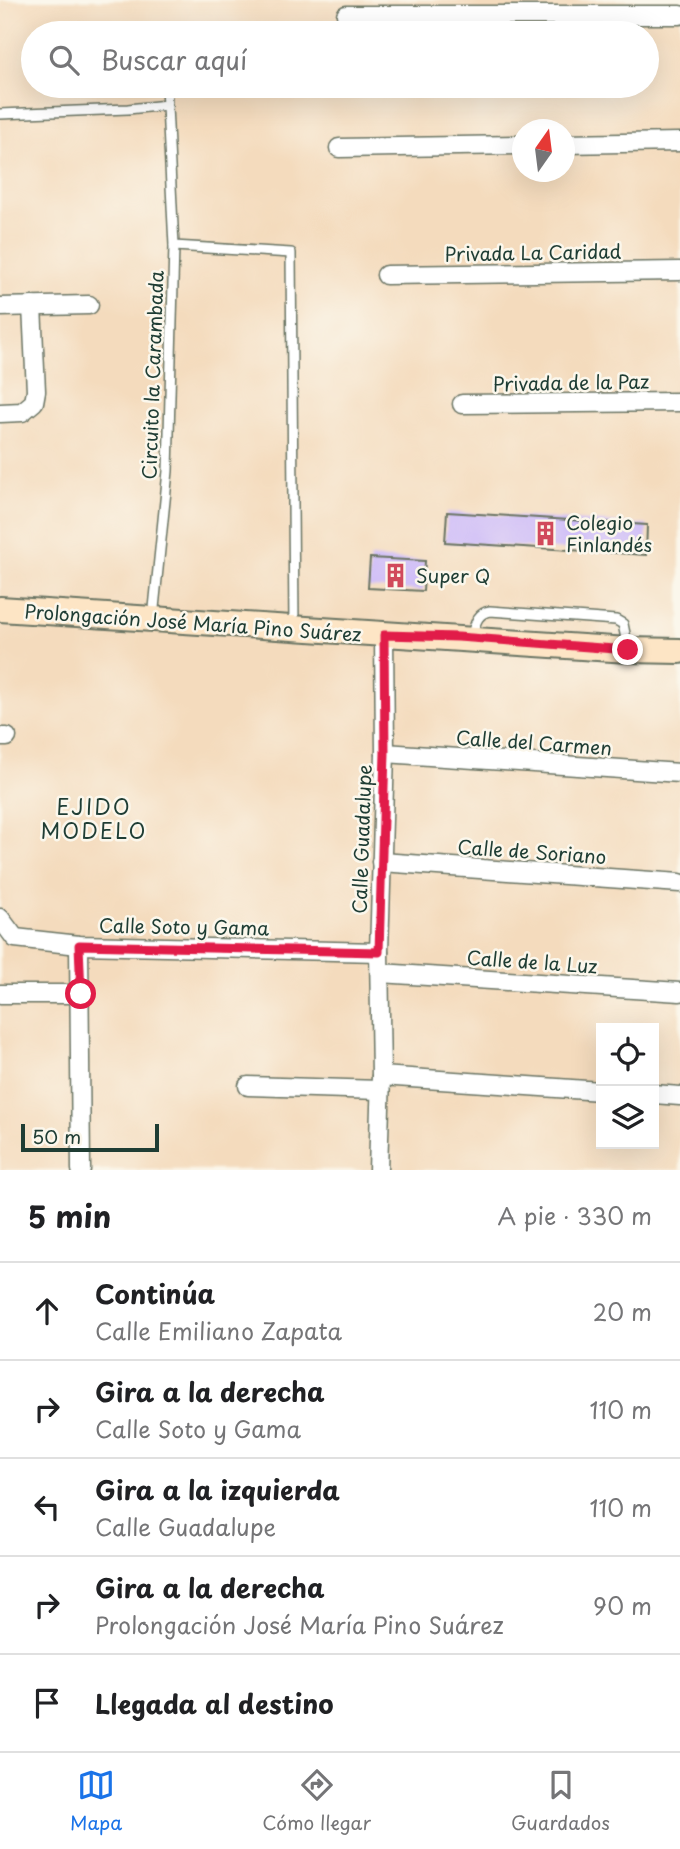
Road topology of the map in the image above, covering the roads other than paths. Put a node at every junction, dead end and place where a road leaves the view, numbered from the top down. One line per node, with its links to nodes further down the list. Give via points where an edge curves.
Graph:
1 (346, 15): 2 (street)
2 (680, 15)
3 (167, 98): 4 (lane)
4 (167, 105): 5 (lane); 10 (lane)
5 (0, 114)
6 (680, 142): 7 (street)
7 (575, 144)
8 (512, 145): 9 (street)
9 (339, 148)
10 (174, 246): 20 (lane, Circuito la Carambada, via 167,471); 21 (lane, Circuito la Carambada, via 291,253)
11 (680, 271): 12 (street, Privada La Caridad)
12 (386, 275)
13 (89, 305): 14 (street)
14 (33, 306): 15 (street); 18 (street, via 34,402 22,412)
15 (0, 307)
16 (680, 402): 17 (street, Privada de la Paz)
17 (463, 404)
18 (0, 413)
19 (0, 609): 20 (main road, Prolongación José María Pino Suárez)
20 (153, 619): 21 (main road, Prolongación José María Pino Suárez)
21 (294, 628): 22 (main road, Prolongación José María Pino Suárez)
22 (384, 635): 23 (main road, Prolongación José María Pino Suárez); 24 (street, Calle Guadalupe)
23 (680, 651)
24 (385, 753): 25 (street, Calle del Carmen); 26 (street, Calle Guadalupe)
25 (680, 773)
26 (381, 862): 27 (street, Calle de Soriano); 31 (street, Calle Guadalupe)
27 (680, 883)
28 (0, 918): 29 (street, Calle Soto y Gama)
29 (8, 938): 30 (street, Calle Soto y Gama)
30 (79, 945): 31 (street, Calle Soto y Gama); 35 (street)
31 (379, 952): 32 (street, Calle Guadalupe)
32 (380, 973): 33 (street, Calle de la Luz); 36 (street, Calle Guadalupe)
33 (680, 992)
34 (0, 994): 35 (street)
35 (81, 994): 41 (street)
36 (381, 1083): 37 (street); 38 (street); 42 (street, Calle Guadalupe)
37 (248, 1087)
38 (596, 1091)
39 (659, 1094): 40 (street)
40 (680, 1096)
41 (81, 1170)
42 (378, 1170)

